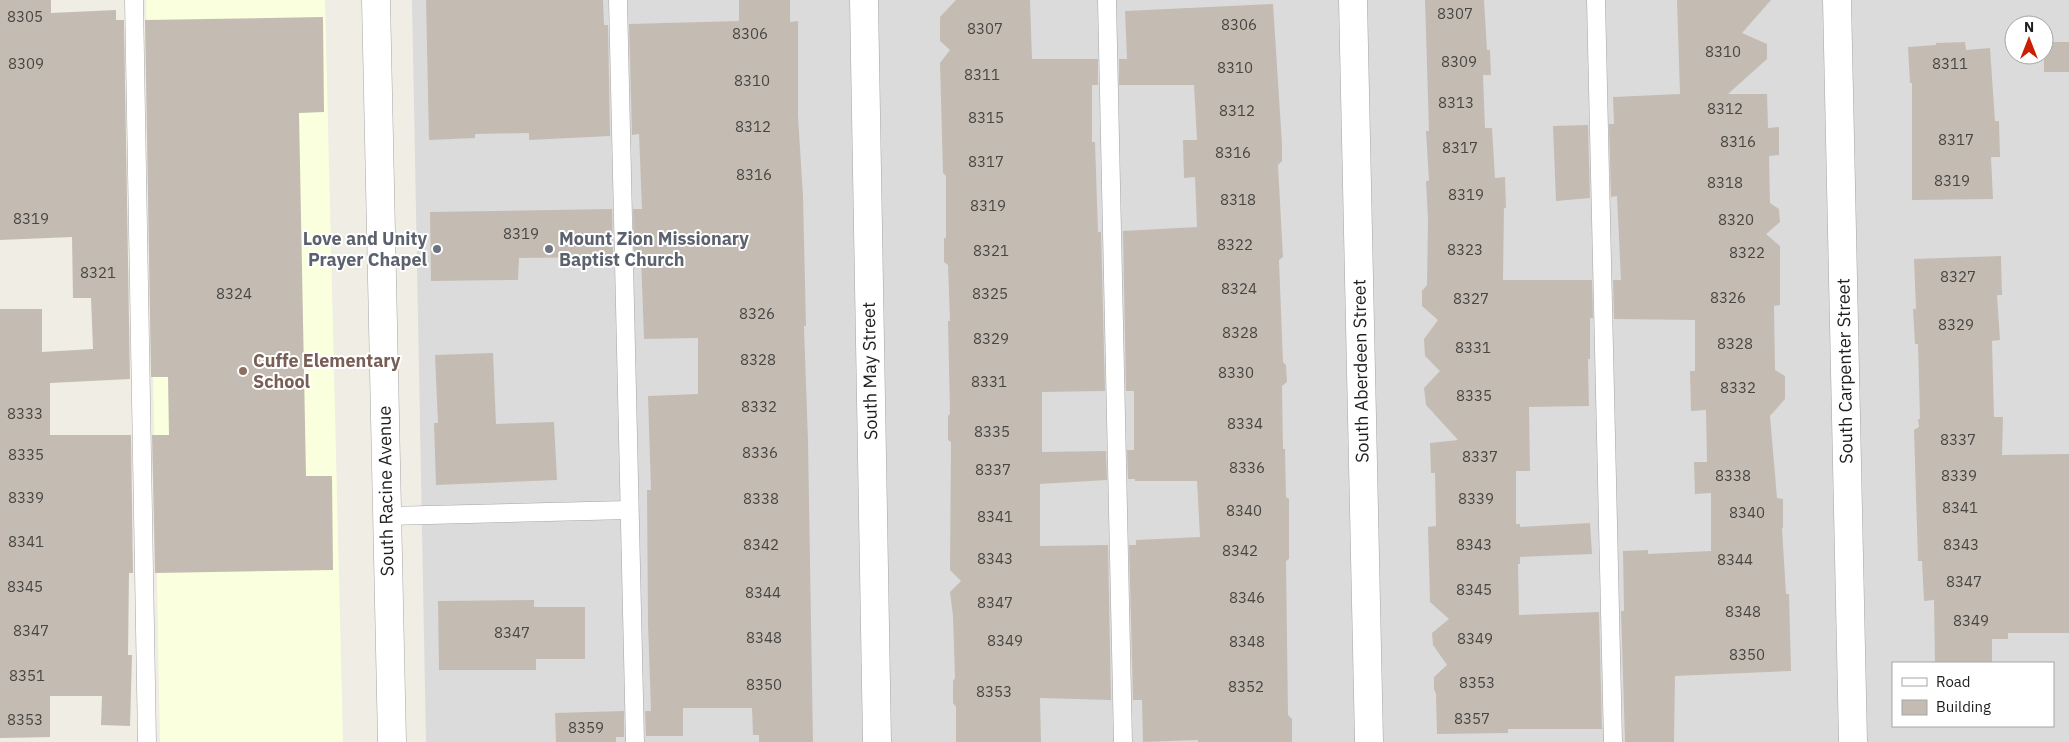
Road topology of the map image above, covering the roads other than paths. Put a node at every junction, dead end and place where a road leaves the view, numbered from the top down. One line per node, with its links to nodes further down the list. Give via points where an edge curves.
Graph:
1 (134, 0): 11 (lane)
2 (376, 0): 10 (street, South Racine Avenue)
3 (618, 0): 9 (lane)
4 (864, 0): 14 (street, South May Street)
5 (1107, 0): 15 (lane)
6 (1353, 0): 16 (street, South Aberdeen Street)
7 (1596, 0): 17 (lane)
8 (1837, 0): 18 (street, South Carpenter Street)
9 (628, 510): 10 (lane); 13 (lane)
10 (387, 516): 12 (street, South Racine Avenue)
11 (148, 742)
12 (392, 742)
13 (635, 742)
14 (877, 742)
15 (1123, 742)
16 (1369, 742)
17 (1613, 742)
18 (1853, 742)

